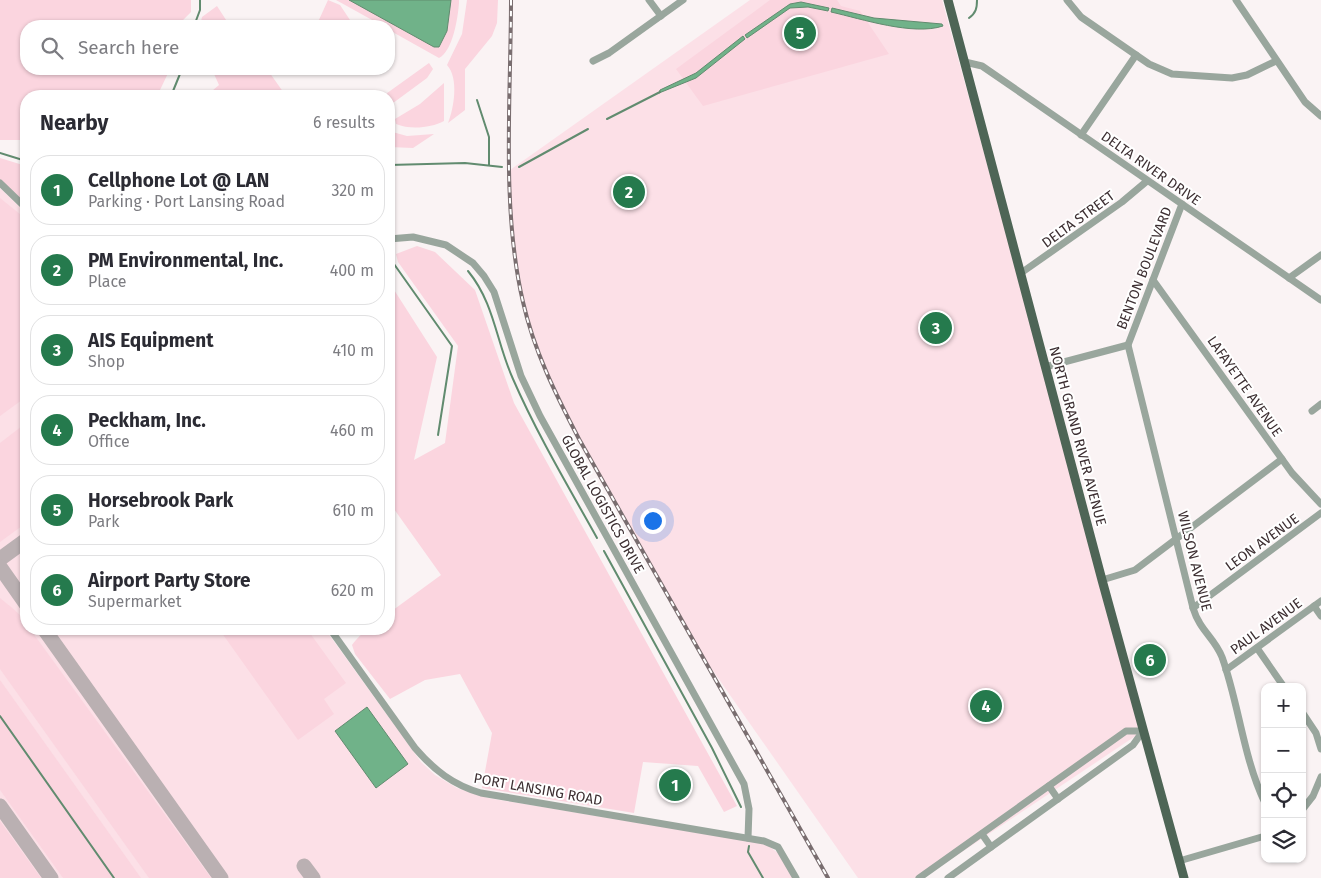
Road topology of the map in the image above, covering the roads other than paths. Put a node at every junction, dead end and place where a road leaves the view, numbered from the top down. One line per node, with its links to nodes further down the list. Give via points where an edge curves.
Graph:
1 (649, 0): 6 (street)
2 (683, 0): 6 (street)
3 (948, 0): 10 (main road, NORTH GRAND RIVER AVENUE)
4 (1067, 0): 7 (street, via 1082,18)
5 (1236, 0): 8 (street)
6 (661, 16): 9 (street, via 609,54)
7 (1136, 56): 8 (street, via 1172,74 1218,79 1247,75); 12 (street)
8 (1276, 60): 11 (street, via 1309,108)
9 (593, 61)
10 (965, 62): 12 (street, DELTA RIVER DRIVE, via 982,66); 19 (main road, NORTH GRAND RIVER AVENUE)
11 (1321, 116)
12 (1081, 135): 13 (street, DELTA RIVER DRIVE)
13 (1147, 181): 16 (street, DELTA RIVER DRIVE); 19 (street, DELTA STREET)
14 (0, 183): 15 (street)
15 (20, 202)
16 (1182, 204): 20 (street, DELTA RIVER DRIVE); 21 (street, BENTON BOULEVARD)
17 (395, 238): 50 (street, GLOBAL LOGISTICS DRIVE, via 412,237 446,245 473,263 494,292 521,376 540,416 744,784 749,809)
18 (1321, 255): 20 (street)
19 (1021, 274): 24 (main road, NORTH GRAND RIVER AVENUE)
20 (1289, 278): 22 (street, DELTA RIVER DRIVE)
21 (1153, 280): 23 (street, BENTON BOULEVARD); 27 (street, LAFAYETTE AVENUE)
22 (1321, 300)
23 (1128, 345): 24 (street, BENTON BOULEVARD); 30 (street, WILSON AVENUE)
24 (1045, 367): 31 (main road, NORTH GRAND RIVER AVENUE)
25 (1321, 404): 26 (street)
26 (1312, 410)
27 (1282, 459): 28 (street, LAFAYETTE AVENUE); 30 (street)
28 (1321, 504)
29 (1321, 513): 34 (street, LEON AVENUE)
30 (1177, 538): 31 (street, via 1130,573); 34 (street, WILSON AVENUE)
31 (1102, 580): 41 (main road, NORTH GRAND RIVER AVENUE)
32 (1321, 601): 33 (street, PAUL AVENUE)
33 (1314, 606): 35 (street); 37 (street, PAUL AVENUE)
34 (1193, 608): 38 (street, WILSON AVENUE, via 1200,627 1218,648)
35 (1321, 616)
36 (334, 635): 50 (street, PORT LANSING ROAD, via 415,748 441,775 460,786 481,793)
37 (1257, 648): 38 (street, PAUL AVENUE); 39 (street)
38 (1226, 670): 45 (street, WILSON AVENUE)
39 (1281, 683)
40 (1306, 718): 42 (street)
41 (1143, 731): 44 (street, via 1126,731); 46 (street, via 1133,745); 52 (main road, NORTH GRAND RIVER AVENUE)
42 (1321, 749)
43 (1321, 777): 47 (street)
44 (1049, 786): 46 (street); 48 (street)
45 (1261, 792)
46 (1058, 799): 51 (street)
47 (1306, 804)
48 (982, 834): 51 (street); 54 (street)
49 (1261, 837): 52 (street)
50 (748, 838): 53 (street, PORT LANSING ROAD, via 778,848)
51 (991, 847): 55 (street)
52 (1179, 861): 56 (main road, NORTH GRAND RIVER AVENUE)
53 (796, 878)
54 (920, 878)
55 (948, 878)
56 (1184, 878)

